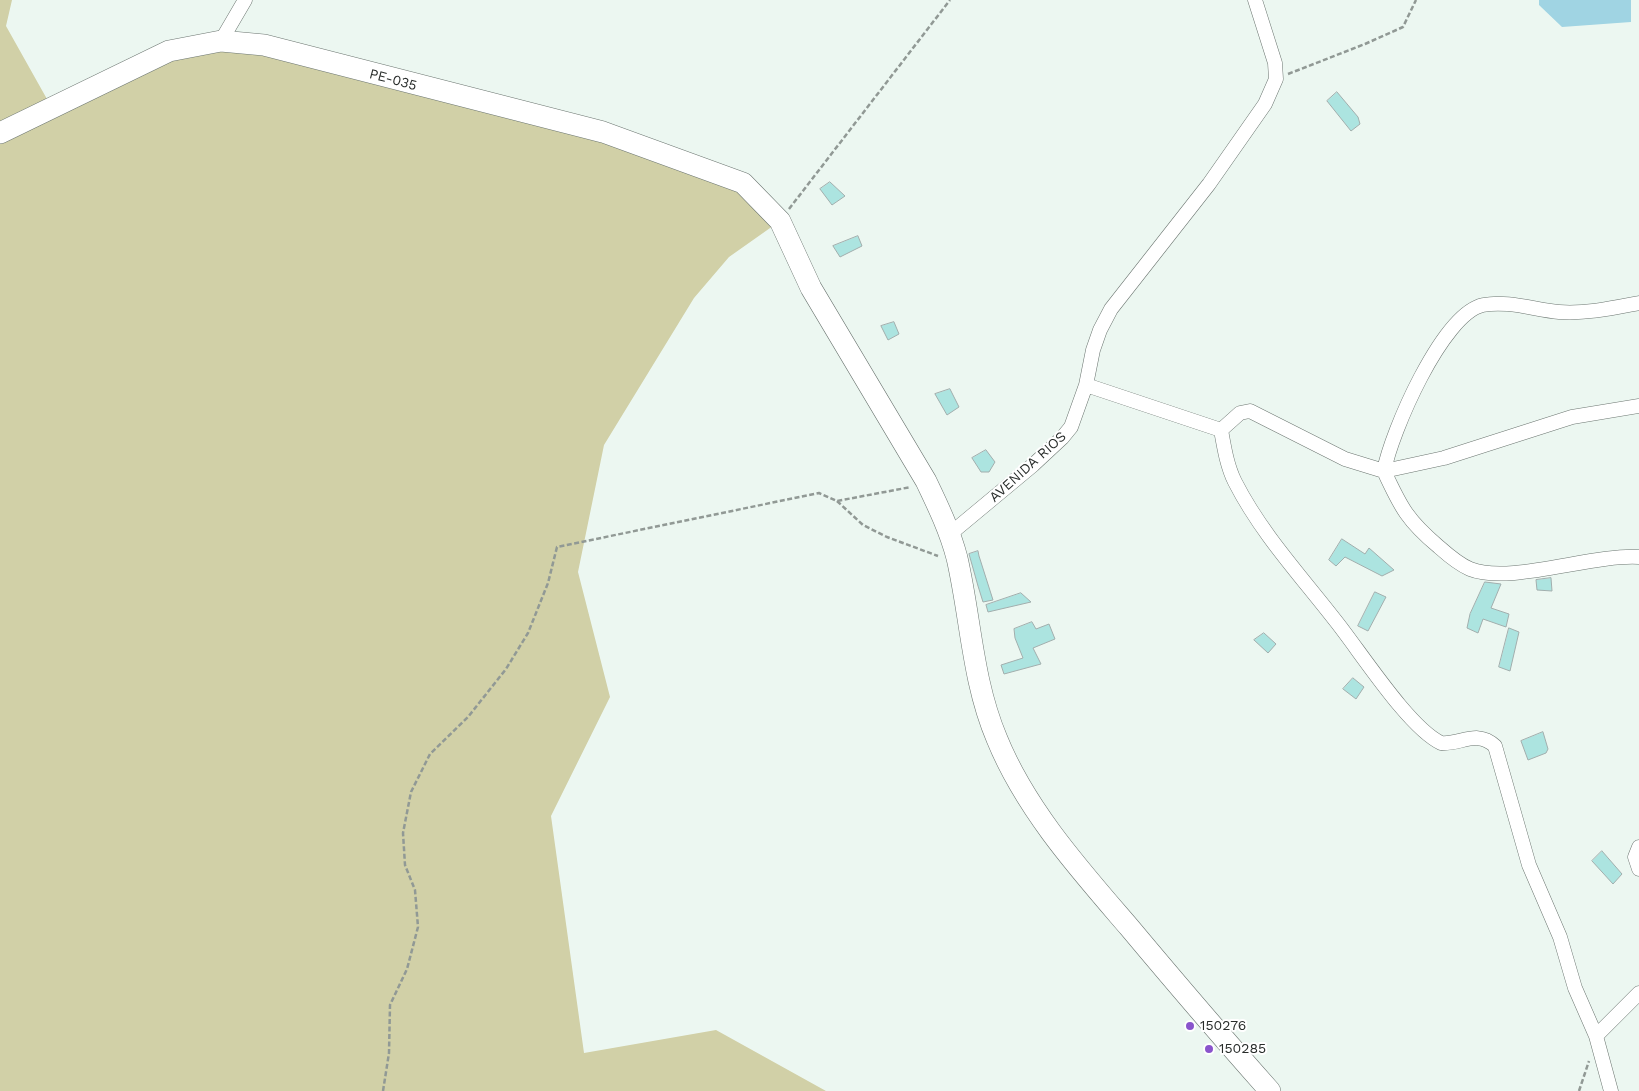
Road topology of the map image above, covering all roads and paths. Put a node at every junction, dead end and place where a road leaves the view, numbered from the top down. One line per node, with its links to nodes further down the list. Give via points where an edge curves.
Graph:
1 (245, 0): 5 (street)
2 (950, 0): 8 (path)
3 (1255, 0): 6 (street, via 1271,47)
4 (1416, 0): 6 (path, via 1403,26)
5 (221, 41): 7 (main road, PE-035 / PE-035, via 169,51); 8 (main road, PE-035 / PE-035, via 264,45 626,140 743,183)
6 (1276, 79): 10 (street, AVENIDA RIOS, via 1254,122 1111,310 1095,343)
7 (0, 133)
8 (780, 221): 14 (main road, PE-035, via 829,320)
9 (1639, 303): 13 (street, via 1576,312 1503,305 1474,308 1451,330 1431,361 1401,417)
10 (1086, 385): 12 (street); 16 (street, AVENIDA RIOS, via 1072,427 1062,438)
11 (1639, 406): 13 (street, via 1572,417 1444,458)
12 (1221, 430): 13 (street, via 1240,413 1259,413 1345,459); 22 (street, via 1234,480 1249,506 1303,581 1408,713 1427,734 1441,743 1475,738 1490,741 1495,746 1529,865 1560,937 1575,988)
13 (1384, 471): 17 (street, via 1399,504 1416,528 1472,570 1494,573 1529,571)
14 (926, 481): 15 (path, via 913,487); 16 (main road, PE-035)
15 (837, 501): 18 (path, via 863,525 887,537 936,556); 23 (path, via 819,493 557,547 548,583 528,633 506,669 468,717 430,754 411,792 403,834 406,865 415,890 418,927 407,969 390,1005)
16 (950, 534): 18 (main road, PE-035)
17 (1639, 557)
18 (957, 559): 24 (main road, PE-035, via 981,696 1016,780 1032,806 1103,898)
19 (1639, 847): 20 (street, via 1635,857)
20 (1639, 869)
21 (1639, 993): 22 (street)
22 (1596, 1036): 25 (path); 26 (street)
23 (383, 1091)
24 (1270, 1091)
25 (1579, 1091)
26 (1611, 1091)

